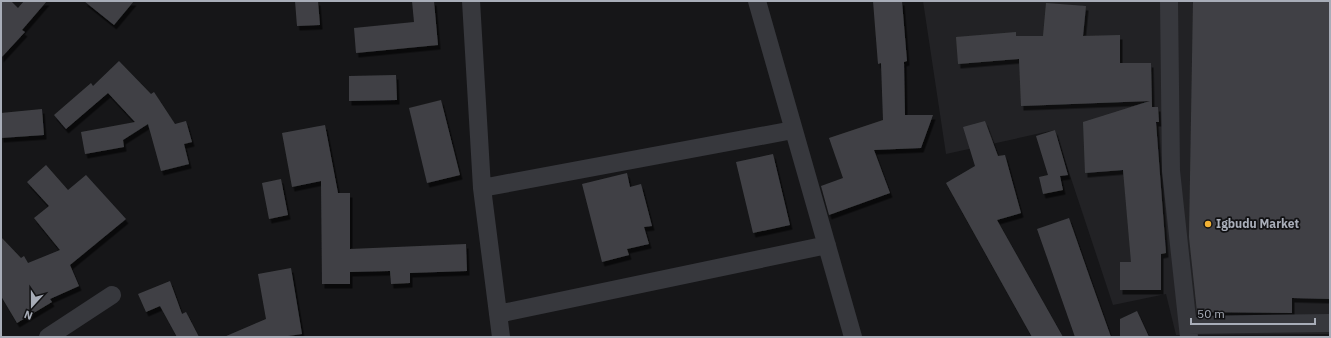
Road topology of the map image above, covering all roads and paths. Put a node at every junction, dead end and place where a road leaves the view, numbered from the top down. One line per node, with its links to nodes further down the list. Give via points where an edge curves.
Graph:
1 (471, 1): 5 (street)
2 (757, 1): 4 (street)
3 (1169, 1): 10 (street, via 1171,171)
4 (793, 130): 5 (street); 6 (street)
5 (482, 188): 8 (street)
6 (827, 245): 8 (street); 13 (street)
7 (112, 295): 11 (street)
8 (498, 314): 12 (street)
9 (1330, 323): 10 (street)
10 (1188, 331)
11 (48, 337)
12 (500, 337)
13 (853, 337)

